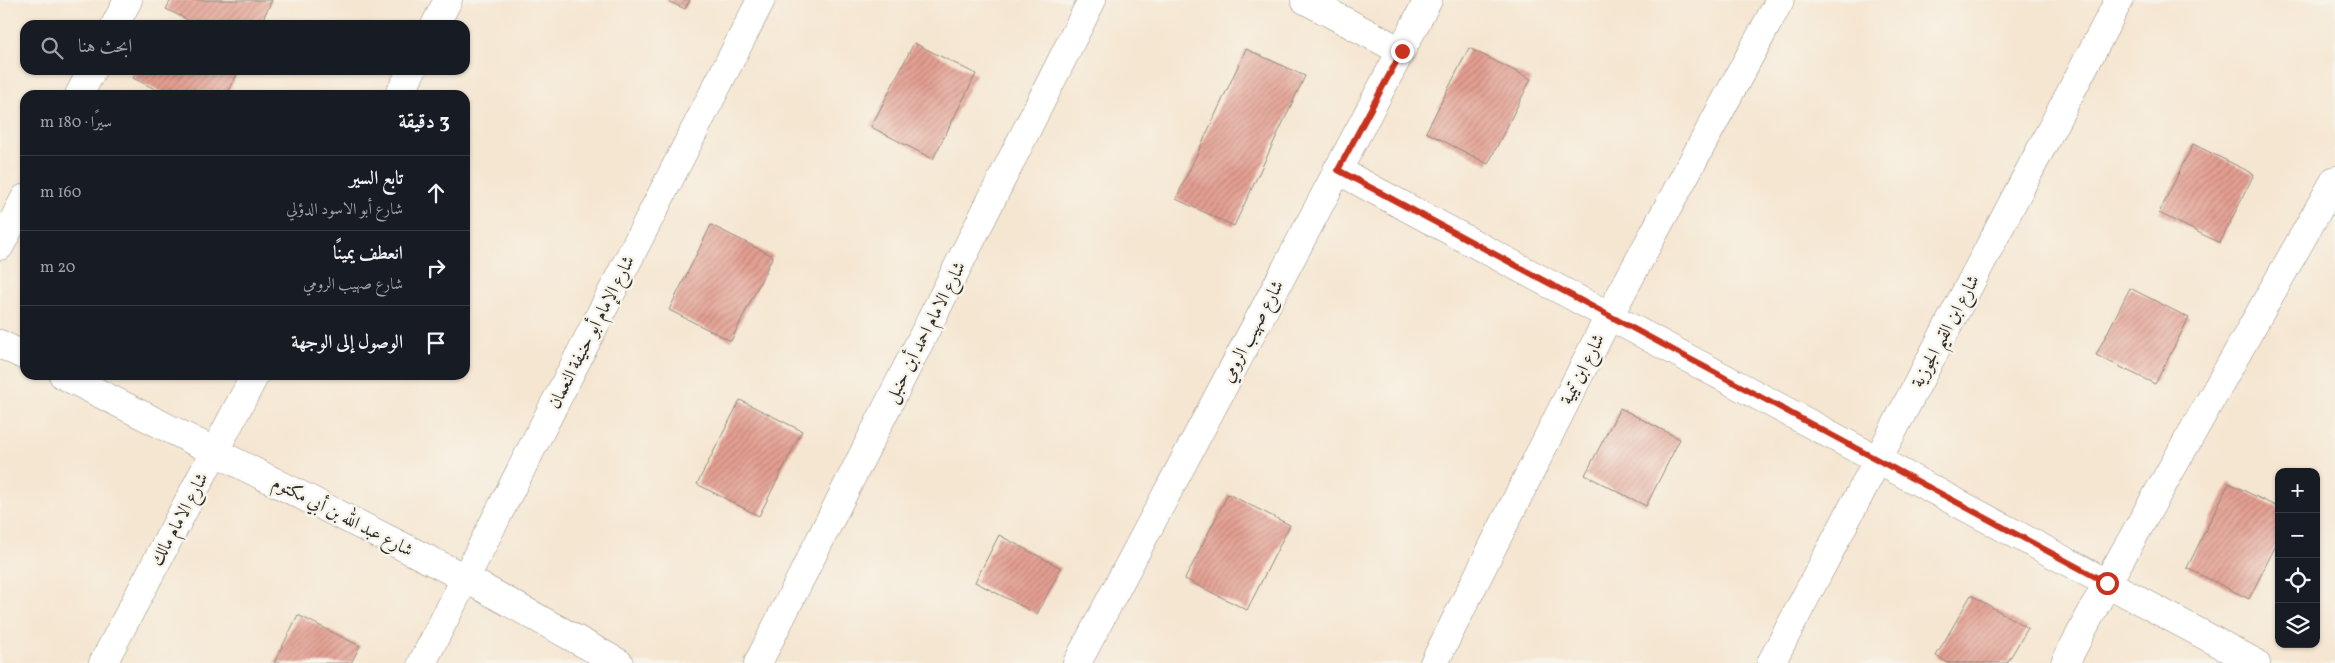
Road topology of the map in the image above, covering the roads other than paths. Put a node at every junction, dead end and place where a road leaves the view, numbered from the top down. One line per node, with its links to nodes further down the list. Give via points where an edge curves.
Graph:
1 (128, 0): 9 (street)
2 (448, 0): 10 (street)
3 (761, 0): 27 (street, شارع الإمام أبو حنيفة النعمان)
4 (1092, 0): 32 (street, شارع الامام احمد أبن حنبل)
5 (1305, 0): 11 (street)
6 (1428, 0): 11 (street, شارع صهيب الرومي)
7 (1780, 0): 20 (street, شارع ابن تيمية)
8 (2120, 0): 26 (street, شارع ابن القيم الجوزية)
9 (118, 20)
10 (438, 20)
11 (1402, 51): 16 (street, شارع صهيب الرومي)
12 (89, 75): 14 (street)
13 (409, 75): 15 (street)
14 (82, 90)
15 (402, 90)
16 (1338, 170): 20 (street); 33 (street, شارع صهيب الرومي)
17 (2335, 180): 28 (street)
18 (20, 208): 19 (street)
19 (0, 246)
20 (1609, 316): 26 (street); 34 (street, شارع ابن تيمية)
21 (0, 344): 22 (street)
22 (20, 354)
23 (73, 380): 25 (street, شارع عبد الله بن أبي مكتوم)
24 (252, 380): 25 (street, شارع الامام مالك)
25 (215, 451): 27 (street, شارع عبد الله بن أبي مكتوم); 29 (street, شارع الامام مالك)
26 (1878, 460): 28 (street); 35 (street, شارع ابن القيم الجوزية)
27 (465, 578): 30 (street, شارع الإمام أبو حنيفة النعمان); 31 (street, شارع عبد الله بن أبي مكتوم)
28 (2107, 583): 36 (street); 37 (street)
29 (103, 663)
30 (422, 663)
31 (619, 663)
32 (758, 663)
33 (1077, 663)
34 (1434, 663)
35 (1771, 663)
36 (2065, 663)
37 (2256, 663)

